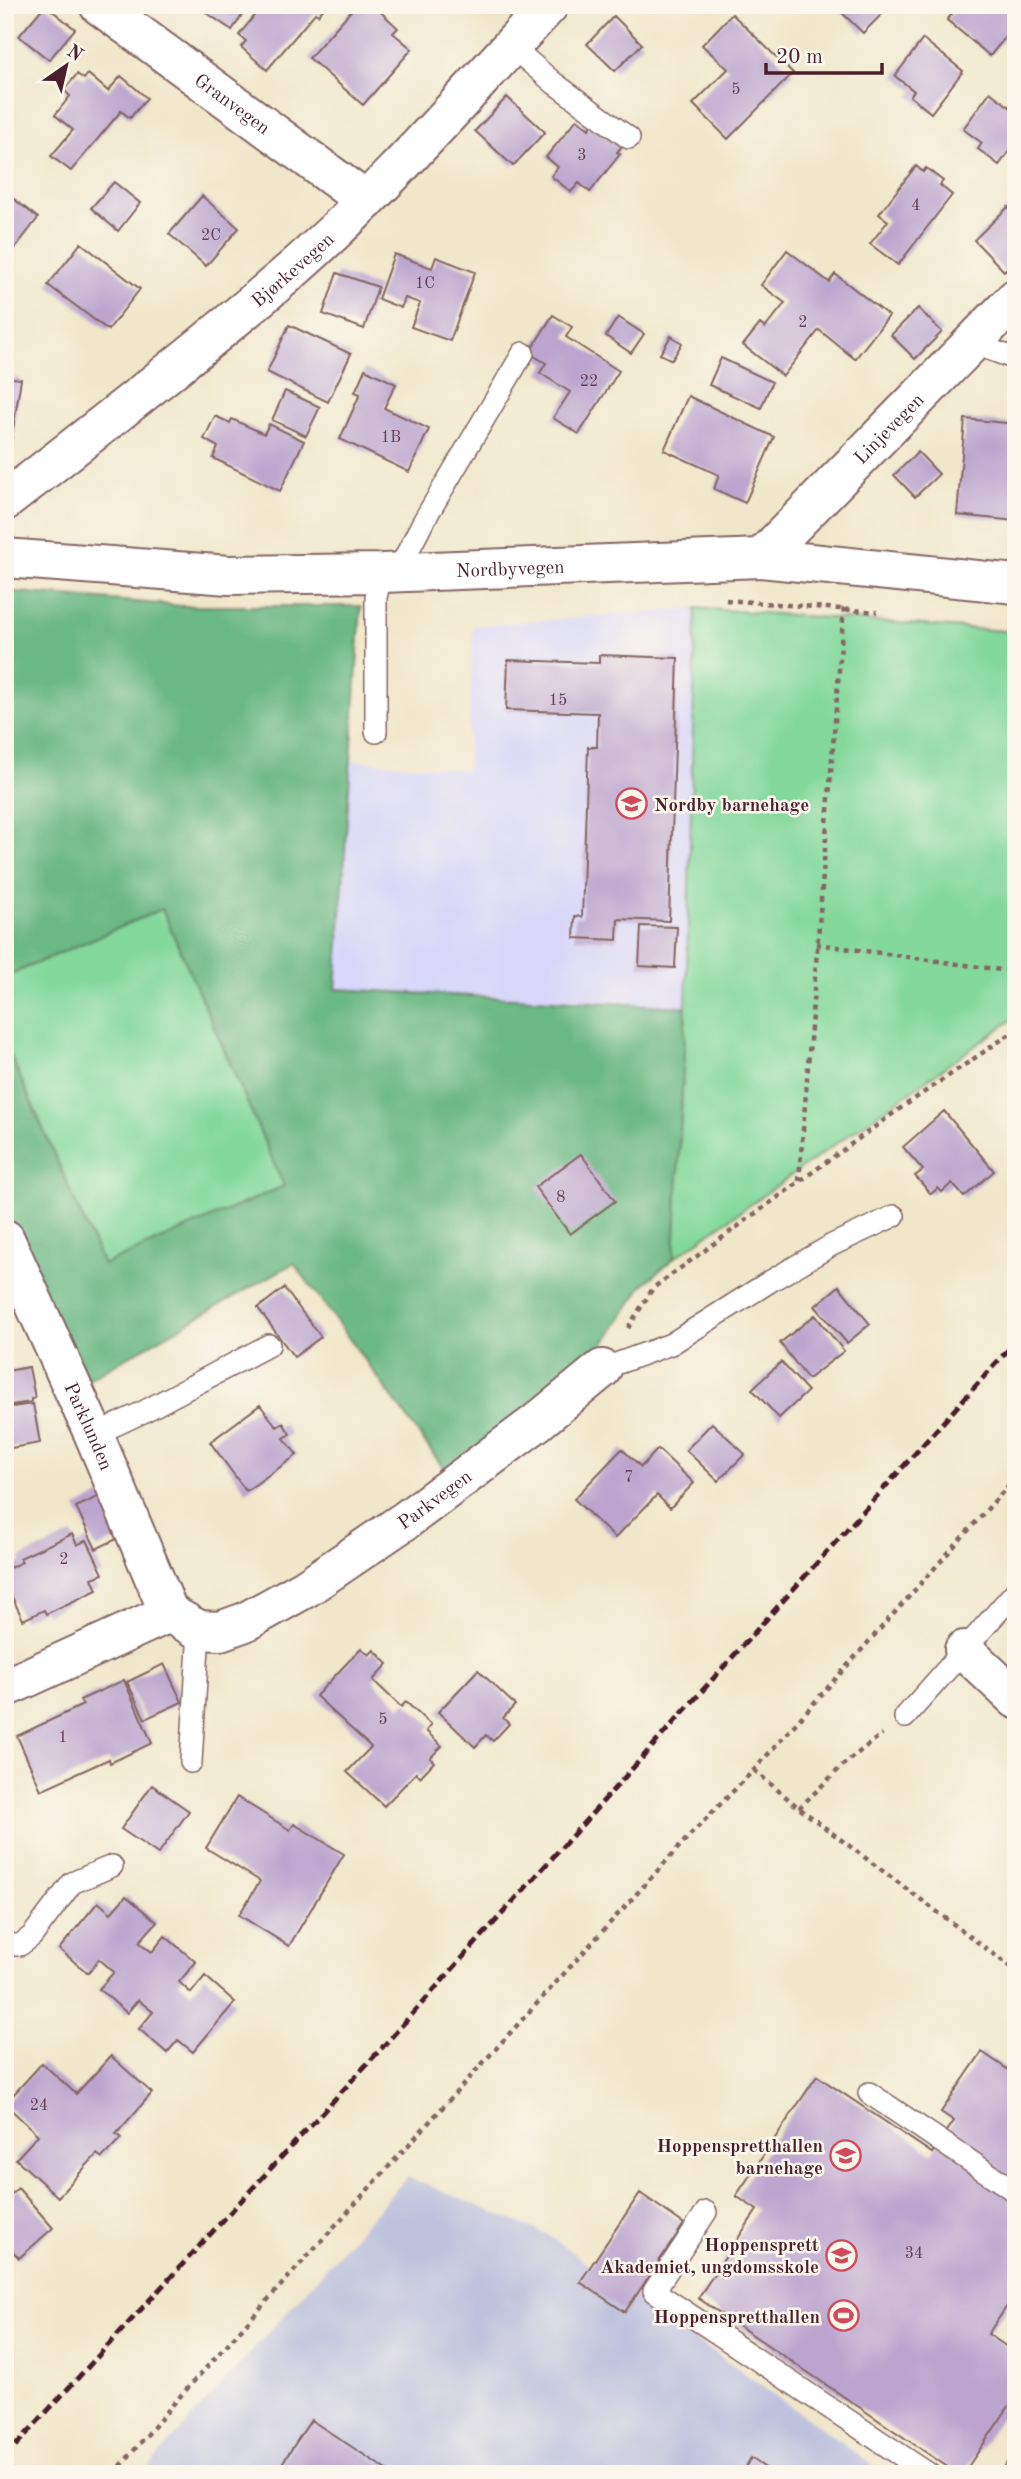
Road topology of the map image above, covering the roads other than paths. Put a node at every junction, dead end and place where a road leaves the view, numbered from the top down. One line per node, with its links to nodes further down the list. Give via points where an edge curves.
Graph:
1 (99, 5): 5 (street, Granvegen)
2 (550, 5): 3 (street, Bjørkevegen)
3 (511, 46): 4 (lane); 5 (street, Bjørkevegen)
4 (629, 138)
5 (366, 201): 10 (street, Bjørkevegen, via 282,279)
6 (1016, 298): 7 (street, Linjevegen)
7 (972, 343): 9 (lane); 12 (street, Linjevegen)
8 (523, 353): 13 (lane)
9 (1016, 359)
10 (5, 501)
11 (5, 558): 13 (street, Nordbyvegen, via 229,575)
12 (761, 558): 13 (street, Nordbyvegen); 14 (street, Nordbyvegen)
13 (389, 573): 15 (lane, via 376,597)
14 (1016, 583)
15 (376, 732)
16 (894, 1216): 19 (lane, via 832,1245 671,1345)
17 (5, 1239): 20 (street, Parklunden)
18 (269, 1345): 20 (lane)
19 (602, 1369): 22 (street, Parkvegen, via 406,1520 306,1588 220,1631)
20 (94, 1435): 22 (street, Parklunden)
21 (1016, 1591): 23 (lane)
22 (184, 1621): 24 (street, Parkvegen); 27 (lane)
23 (964, 1650): 25 (street); 26 (lane)
24 (5, 1688)
25 (1016, 1699)
26 (905, 1717)
27 (191, 1762)
28 (112, 1866): 29 (lane, via 72,1883 32,1936 20,1945)
29 (5, 1945)
30 (869, 2093): 31 (lane)
31 (1016, 2192)
32 (706, 2212): 34 (lane, via 654,2291)
33 (1016, 2469): 35 (lane)
34 (929, 2474)
35 (1013, 2474)

